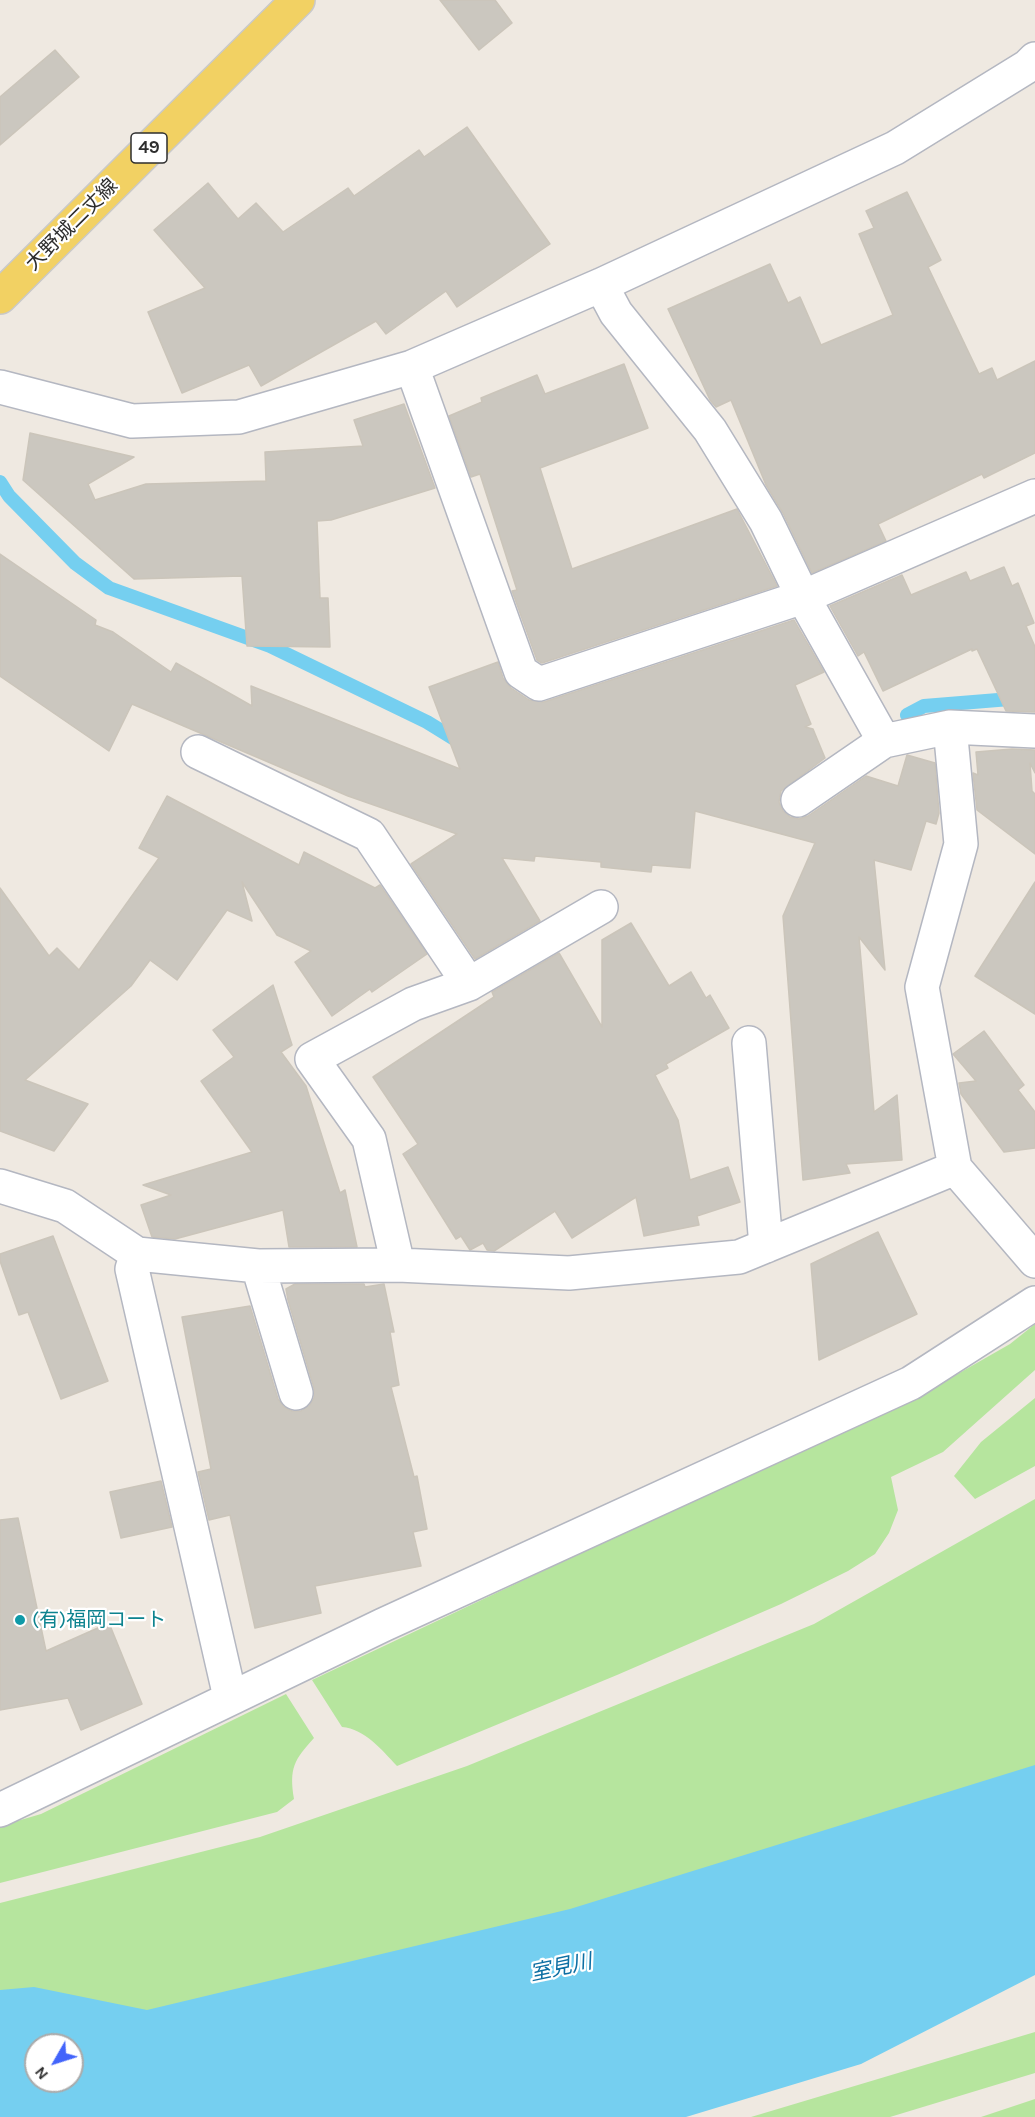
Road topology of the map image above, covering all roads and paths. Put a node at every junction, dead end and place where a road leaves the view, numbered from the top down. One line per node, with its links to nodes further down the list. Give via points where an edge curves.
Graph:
1 (298, 0): 4 (main road, 大野城二丈線 / 49)
2 (1035, 58): 3 (street, via 895,148)
3 (601, 285): 5 (street); 8 (street, via 616,313 710,430 766,521)
4 (0, 297)
5 (412, 367): 6 (street, via 239,417 132,421); 8 (street, via 521,672 539,684)
6 (0, 387)
7 (1035, 496): 8 (street)
8 (803, 597): 11 (street)
9 (950, 727): 10 (street); 11 (street); 17 (street, via 960,844 922,987)
10 (1035, 731)
11 (884, 741): 13 (street)
12 (198, 752): 15 (street, via 369,835)
13 (798, 800)
14 (601, 907): 15 (street)
15 (469, 984): 22 (street, via 413,1004 312,1059 369,1139)
16 (749, 1043): 19 (street)
17 (955, 1168): 19 (street); 21 (street)
18 (0, 1186): 20 (street, via 65,1206)
19 (766, 1246): 22 (street, via 739,1257 569,1273)
20 (136, 1254): 23 (street); 26 (street, via 132,1269)
21 (1035, 1261)
22 (398, 1265): 23 (street)
23 (258, 1266): 25 (street)
24 (1035, 1303): 26 (street, via 911,1383)
25 (296, 1393)
26 (230, 1697): 27 (street)
27 (0, 1810)

